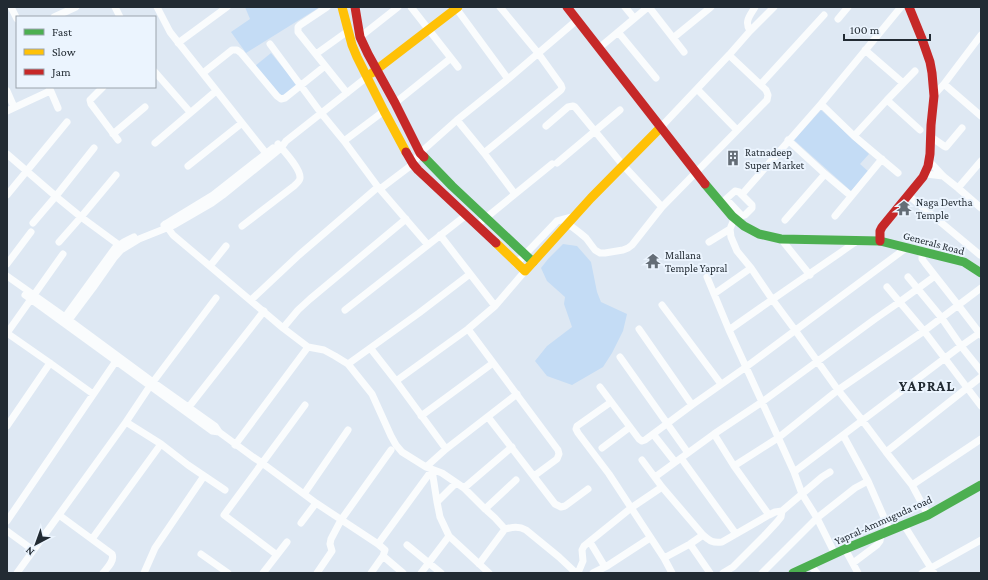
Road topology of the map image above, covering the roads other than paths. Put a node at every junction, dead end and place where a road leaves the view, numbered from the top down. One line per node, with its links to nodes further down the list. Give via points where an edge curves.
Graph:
1 (11, 7): 25 (street)
2 (76, 7): 23 (street)
3 (115, 7): 24 (street)
4 (157, 7): 36 (street)
5 (227, 7): 36 (street)
6 (327, 7): 41 (street, via 298,27 298,32)
7 (342, 7): 30 (street)
8 (355, 7): 34 (street)
9 (398, 7): 34 (street)
10 (411, 7): 29 (street)
11 (500, 7): 42 (street)
12 (567, 7): 28 (street)
13 (625, 7): 26 (street)
14 (648, 7): 26 (street); 35 (street)
15 (711, 7): 35 (street)
16 (754, 7): 31 (street, via 747,22)
17 (774, 7): 31 (street)
18 (848, 7): 27 (street)
19 (901, 7): 39 (street)
20 (909, 7): 64 (street, via 933,74)
21 (457, 8): 29 (street); 53 (street)
22 (824, 15): 55 (street)
23 (56, 16)
24 (120, 16)
25 (16, 17)
26 (634, 18): 32 (street)
27 (838, 19)
28 (577, 20): 38 (street); 42 (street)
29 (429, 29): 44 (street); 47 (street)
30 (348, 31): 41 (street); 51 (street)
31 (750, 31): 43 (street)
32 (618, 32): 38 (street); 52 (street)
33 (981, 35): 56 (street)
34 (360, 37): 47 (street)
35 (673, 38): 40 (street)
36 (178, 43): 50 (street)
37 (270, 44): 57 (street)
38 (599, 48): 81 (street)
39 (865, 50): 54 (street); 67 (street)
40 (684, 52)
41 (316, 54): 45 (street)
42 (538, 54): 53 (street); 96 (street, via 562,89)
43 (730, 55): 55 (street); 60 (street)
44 (451, 58): 46 (street); 66 (street)
45 (325, 66): 57 (street); 63 (street)
46 (458, 68)
47 (376, 69): 51 (street); 66 (street)
48 (915, 71): 54 (street)
49 (156, 73): 74 (street)
50 (203, 73): 57 (street, via 232,50 237,50 281,99); 62 (street)
51 (367, 77): 63 (street); 73 (street)
52 (656, 78)
53 (508, 79): 77 (street)
54 (903, 83): 65 (street)
55 (760, 84): 83 (street, via 766,90 767,100)
56 (944, 84): 64 (street); 76 (street)
57 (301, 86): 75 (street)
58 (102, 88): 86 (street, via 90,100 90,104)
59 (49, 89): 68 (street); 70 (street)
60 (697, 89): 81 (street); 83 (street)
61 (7, 91): 68 (street)
62 (216, 91): 74 (street); 79 (street)
63 (347, 93): 75 (street)
64 (934, 95): 88 (street)
65 (887, 100): 84 (street); 87 (street)
66 (395, 103): 95 (street)
67 (821, 104): 87 (street); 90 (street)
68 (14, 107): 72 (street)
69 (144, 107): 86 (street)
70 (58, 108)
71 (620, 110): 85 (street)
72 (7, 111)
73 (384, 111): 91 (street); 102 (street)
74 (190, 112): 92 (street)
75 (321, 113): 91 (street); 93 (street)
76 (981, 116)
77 (457, 120): 95 (street); 96 (street)
78 (67, 122): 105 (street)
79 (242, 123): 98 (street); 104 (street)
80 (546, 126): 85 (street, via 568,107 573,106)
81 (660, 128): 103 (street); 106 (street)
82 (962, 128): 88 (street, via 946,146)
83 (737, 130): 106 (street)
84 (920, 130)
85 (595, 131): 103 (street); 115 (street)
86 (112, 134): 89 (street)
87 (854, 136): 99 (street)
88 (931, 137): 100 (street)
89 (118, 140)
90 (788, 140): 108 (street); 114 (street)
91 (344, 141): 112 (street)
92 (155, 143)
93 (279, 146): 98 (street); 133 (street, via 295,166 299,180)
94 (94, 148): 118 (street)
95 (420, 153): 102 (street); 127 (street)
96 (484, 153): 115 (street)
97 (7, 154): 105 (street)
98 (268, 155): 132 (street, via 213,196)
99 (882, 159): 107 (street); 119 (street)
100 (930, 161): 109 (street); 111 (street)
101 (981, 161): 113 (street)
102 (413, 164): 112 (street); 124 (street)
103 (622, 164): 121 (street); 129 (street)
104 (188, 166)
105 (27, 171): 116 (street); 118 (street)
106 (695, 172): 120 (street); 121 (street)
107 (898, 173)
108 (825, 174): 119 (street); 130 (street)
109 (926, 174): 111 (street); 117 (street)
110 (116, 175): 126 (street)
111 (943, 176): 113 (street)
112 (379, 188): 128 (street); 173 (street)
113 (958, 188): 122 (street)
114 (744, 192)
115 (515, 194): 127 (street)
116 (7, 195)
117 (908, 195): 140 (street, via 882,227); 149 (street)
118 (56, 196): 126 (street); 131 (street)
119 (851, 196): 125 (street)
120 (723, 201): 123 (street); 123 (street, via 737,191 752,205 744,215)
121 (662, 207): 129 (street, via 632,245 623,250 605,253 595,250)
122 (981, 208)
123 (734, 215): 135 (street); 138 (street, Generals Road, via 744,226 759,234)
124 (465, 216): 134 (street); 137 (street)
125 (835, 216)
126 (81, 217): 141 (street); 145 (street)
127 (486, 218): 134 (street); 150 (street)
128 (406, 219): 143 (street); 182 (street, via 310,299)
129 (570, 220): 150 (street, via 557,221); 151 (street)
130 (785, 220)
131 (33, 223)
132 (166, 226): 145 (street); 154 (street)
133 (242, 226)
134 (476, 226): 153 (street)
135 (730, 229): 142 (street); 156 (street, via 733,244)
136 (31, 232): 152 (street)
137 (440, 235): 143 (street); 159 (street)
138 (781, 239): 139 (street, Generals Road); 160 (street)
139 (857, 241): 140 (street, Generals Road); 160 (street)
140 (880, 241): 146 (street, Generals Road)
141 (60, 242)
142 (709, 242)
143 (428, 245): 178 (street)
144 (226, 246): 154 (street)
145 (120, 247): 181 (street)
146 (906, 248): 147 (street, Generals Road); 186 (street)
147 (922, 252): 155 (street, Generals Road); 162 (street, via 923,261)
148 (63, 254): 170 (street)
149 (981, 254): 155 (street)
150 (525, 255): 151 (street); 153 (street)
151 (533, 262): 157 (street)
152 (7, 264)
153 (516, 264): 157 (street)
154 (210, 266): 173 (street)
155 (972, 266): 158 (street, Generals Road)
156 (751, 268): 169 (street); 172 (street)
157 (525, 271): 177 (street)
158 (981, 273)
159 (470, 274): 177 (street); 192 (street)
160 (810, 275): 172 (street)
161 (7, 276): 170 (street)
162 (935, 276): 167 (street); 176 (street)
163 (707, 277): 169 (street)
164 (908, 277): 167 (street)
165 (7, 282): 170 (street)
166 (887, 288): 174 (street)
167 (917, 288): 174 (street); 180 (street)
168 (980, 292): 176 (street)
169 (714, 294): 185 (street)
170 (33, 297): 181 (street); 188 (street)
171 (216, 298): 204 (street)
172 (772, 299): 185 (street); 186 (street)
173 (251, 300): 179 (street)
174 (899, 302): 187 (street); 196 (street)
175 (662, 305): 205 (street)
176 (958, 305): 180 (street); 189 (street)
177 (495, 306): 183 (street)
178 (345, 310)
179 (264, 311): 182 (street); 216 (street)
180 (942, 318): 187 (street); 190 (street)
181 (65, 320): 195 (street); 204 (street)
182 (283, 328): 191 (street)
183 (468, 329): 198 (street); 203 (street)
184 (639, 329): 214 (street)
185 (729, 330): 200 (street)
186 (795, 330): 196 (street); 200 (street)
187 (924, 331): 194 (street); 208 (street)
188 (7, 333): 197 (street)
189 (981, 333): 190 (street)
190 (961, 346): 194 (street); 201 (street)
191 (308, 347): 199 (street, via 324,350); 232 (street)
192 (370, 349): 199 (street); 203 (street)
193 (620, 357): 221 (street)
194 (945, 358): 207 (street); 219 (street)
195 (116, 361): 204 (street); 209 (street)
196 (818, 361): 208 (street); 212 (street)
197 (50, 363): 209 (street); 222 (street)
198 (493, 363): 210 (street); 217 (street)
199 (348, 364): 243 (street, via 372,394 396,445 402,452)
200 (746, 367): 205 (street); 212 (street)
201 (981, 371)
202 (981, 377): 207 (street)
203 (396, 381): 217 (street)
204 (151, 384): 216 (street); 220 (street); 225 (street, via 212,431)
205 (721, 384): 214 (street)
206 (600, 387): 211 (street)
207 (967, 388): 215 (street); 237 (street)
208 (838, 390): 219 (street); 229 (street)
209 (93, 394): 270 (street)
210 (517, 394): 218 (street); 247 (street, via 559,454 557,459)
211 (611, 402): 223 (street); 262 (street, via 576,429)
212 (762, 402): 227 (street); 229 (street)
213 (305, 405): 241 (street)
214 (692, 405): 221 (street)
215 (981, 406)
216 (188, 408): 225 (street, via 215,426)
217 (421, 416): 235 (street)
218 (488, 417): 233 (street); 235 (street)
219 (862, 420): 228 (street); 237 (street)
220 (126, 422): 231 (street); 265 (street)
221 (667, 423): 226 (street); 238 (street)
222 (7, 426)
223 (630, 427): 226 (street, via 642,441); 234 (street)
224 (348, 430): 258 (street)
225 (219, 432): 232 (street)
226 (653, 434): 240 (street)
227 (714, 434): 238 (street); 242 (street)
228 (842, 435): 244 (street); 250 (street)
229 (778, 438): 242 (street); 244 (street)
230 (981, 439): 253 (street)
231 (161, 444): 246 (street); 281 (street)
232 (235, 444): 241 (street)
233 (512, 447): 247 (street); 255 (street)
234 (602, 448)
235 (446, 449): 243 (street)
236 (391, 450): 269 (street)
237 (886, 452): 253 (street)
238 (688, 453): 240 (street)
239 (642, 460): 248 (street)
240 (678, 460): 248 (street); 276 (street)
241 (262, 463): 258 (street); 292 (street, via 224,515)
242 (734, 466): 266 (street)
243 (429, 469): 251 (street, via 442,473); 260 (street); 285 (street)
244 (794, 472): 259 (street)
245 (830, 472): 259 (street)
246 (204, 476): 257 (street); 304 (street, via 155,548)
247 (534, 476): 256 (street, via 555,504 561,507)
248 (655, 477): 254 (street)
249 (516, 480): 263 (street)
250 (868, 481): 268 (street); 275 (street)
251 (456, 483): 255 (street); 260 (street)
252 (981, 484): 267 (street, Yapral-Ammuguda road)
253 (912, 485): 267 (street)
254 (662, 487): 262 (street); 277 (street)
255 (464, 488): 263 (street)
256 (588, 489)
257 (225, 490)
258 (304, 494): 261 (street)
259 (802, 494): 264 (street); 268 (street)
260 (437, 502): 279 (street, via 440,517)
261 (316, 503): 269 (street); 271 (street)
262 (631, 508): 280 (street); 284 (street)
263 (485, 509): 273 (street)
264 (782, 511): 266 (street); 317 (street, via 781,517 768,531)
265 (58, 515): 281 (street); 289 (street)
266 (769, 515): 276 (street)
267 (928, 515): 272 (street, Yapral-Ammuguda road)
268 (817, 518): 291 (street); 318 (street)
269 (341, 520): 285 (street); 307 (street, via 331,539 332,551)
270 (7, 521)
271 (301, 523)
272 (904, 525): 275 (street, Yapral-Ammuguda road); 300 (street)
273 (505, 529): 297 (street); 313 (street, via 521,527 526,530)
274 (7, 531): 289 (street)
275 (890, 532): 278 (street, Yapral-Ammuguda road)
276 (736, 534): 277 (street, via 722,542 714,543)
277 (703, 535): 286 (street)
278 (881, 535): 288 (street, Yapral-Ammuguda road); 296 (street, via 877,546)
279 (449, 536): 295 (street); 297 (street)
280 (650, 538): 294 (street); 299 (street)
281 (92, 539): 303 (street, via 113,557)
282 (981, 540): 300 (street)
283 (287, 542): 292 (street)
284 (590, 542): 299 (street); 313 (street, via 582,550 583,561)
285 (378, 544): 293 (street, via 385,550)
286 (690, 544): 294 (street); 301 (street)
287 (407, 545): 295 (street)
288 (845, 549): 291 (street, Yapral-Ammuguda road); 296 (street)
289 (33, 550): 302 (street)
290 (201, 554): 305 (street)
291 (835, 554): 298 (street, Yapral-Ammuguda road)
292 (277, 555): 306 (street)
293 (383, 556): 308 (street); 309 (street)
294 (664, 558): 315 (street)
295 (428, 563): 310 (street); 311 (street)
296 (853, 563): 321 (street)
297 (479, 564): 312 (street)
298 (810, 565): 319 (street, Yapral-Ammuguda road); 320 (street)
299 (605, 567): 314 (street)
300 (933, 570): 322 (street)
301 (708, 571): 316 (street)
302 (17, 573)
303 (103, 573)
304 (144, 573)
305 (228, 573)
306 (263, 573)
307 (317, 573)
308 (371, 573)
309 (403, 573)
310 (421, 573)
311 (441, 573)
312 (489, 573)
313 (577, 573)
314 (593, 573)
315 (672, 573)
316 (700, 573)
317 (723, 573)
318 (762, 573)
319 (793, 573)
320 (817, 573)
321 (857, 573)
322 (922, 573)

